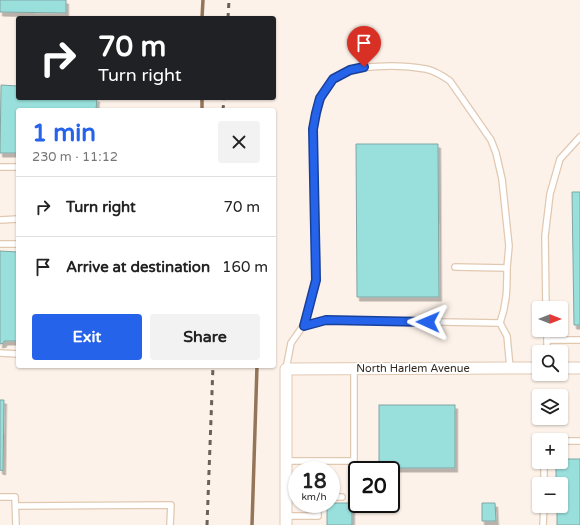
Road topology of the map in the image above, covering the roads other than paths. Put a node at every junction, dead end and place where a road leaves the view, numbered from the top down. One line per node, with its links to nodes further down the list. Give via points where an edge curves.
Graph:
1 (580, 137): 10 (lane, via 560,159 550,194 545,236)
2 (0, 167): 3 (lane)
3 (16, 167)
4 (16, 219): 5 (lane)
5 (0, 220)
6 (0, 244): 7 (lane)
7 (16, 244)
8 (455, 267): 9 (lane)
9 (507, 268): 11 (lane, via 507,296); 12 (lane, via 509,246 502,179 496,153 450,81 440,74 407,67 364,67 350,70 333,79 320,98 313,129 316,280)
10 (546, 301)
11 (500, 323): 12 (lane, via 326,320); 18 (lane, via 507,336)
12 (304, 326): 22 (lane, via 291,343)
13 (547, 340): 14 (lane); 15 (lane)
14 (580, 340)
15 (547, 345)
16 (0, 354): 17 (lane)
17 (16, 354)
18 (510, 368): 19 (street, North Harlem Avenue); 23 (street, North Harlem Avenue)
19 (532, 368)
20 (568, 368): 21 (street)
21 (580, 368)
22 (286, 369): 23 (street, North Harlem Avenue); 26 (street)
23 (354, 369): 26 (lane, via 354,461)
24 (568, 441): 25 (lane)
25 (580, 441)
26 (286, 461): 31 (street)
27 (0, 497): 28 (lane, via 15,497)
28 (16, 506): 32 (lane); 33 (lane, via 171,505)
29 (318, 513): 31 (lane, via 318,516)
30 (544, 513): 34 (lane)
31 (286, 521)
32 (16, 525)
33 (170, 525)
34 (543, 525)

